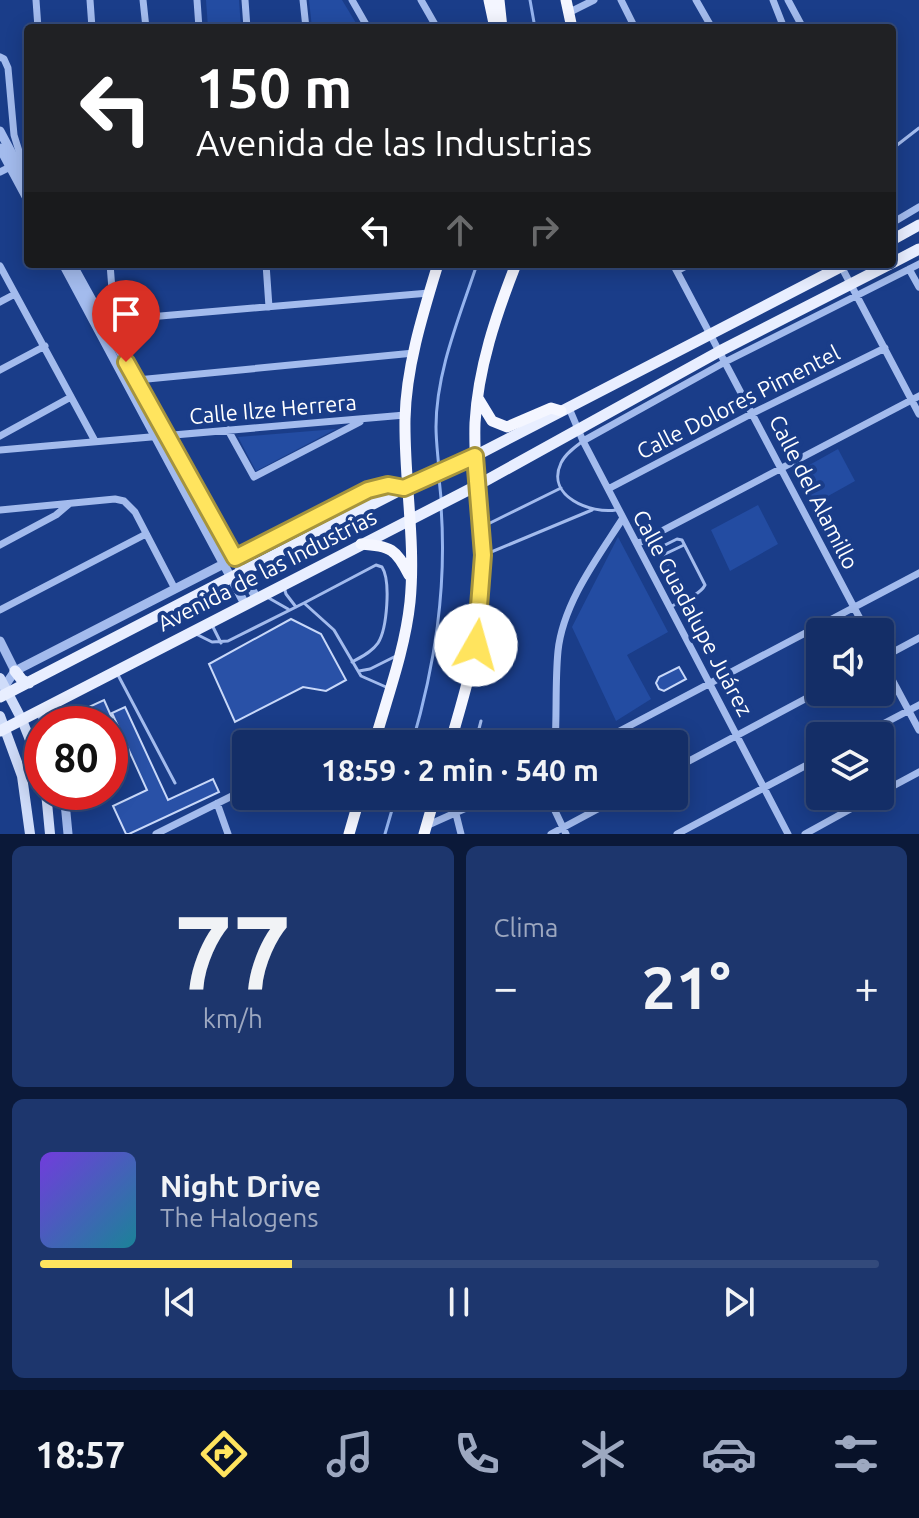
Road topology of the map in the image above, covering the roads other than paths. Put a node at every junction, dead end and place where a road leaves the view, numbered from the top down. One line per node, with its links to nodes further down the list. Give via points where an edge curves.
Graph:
1 (36, 0): 17 (street)
2 (90, 0): 18 (street)
3 (143, 0): 19 (street)
4 (197, 0): 20 (street)
5 (245, 0): 21 (street)
6 (303, 0): 22 (street)
7 (352, 0): 23 (street)
8 (421, 0): 24 (street)
9 (489, 0): 25 (highway)
10 (499, 0): 26 (highway)
11 (594, 0): 16 (street)
12 (621, 0): 27 (street)
13 (696, 0): 28 (street)
14 (773, 0): 29 (street)
15 (788, 0): 30 (street)
16 (568, 6)
17 (38, 24)
18 (92, 24)
19 (146, 24)
20 (199, 24)
21 (247, 24)
22 (306, 24)
23 (366, 24)
24 (435, 24)
25 (494, 24)
26 (502, 24)
27 (633, 24)
28 (710, 24)
29 (782, 24)
30 (801, 24)
31 (0, 57): 36 (street, via 8,68)
32 (919, 128): 34 (lane)
33 (0, 131): 36 (street)
34 (896, 146)
35 (0, 148): 36 (street)
36 (19, 162): 37 (street); 38 (street)
37 (0, 172)
38 (24, 183)
39 (919, 207): 40 (street)
40 (896, 221)
41 (919, 225): 42 (main road)
42 (896, 235)
43 (919, 249): 44 (main road, Avenida de las Industrias)
44 (896, 260)
45 (919, 264): 57 (street, Avenida de las Industrias)
46 (0, 266): 61 (street)
47 (65, 268): 84 (street)
48 (74, 268): 66 (street)
49 (110, 268): 64 (street)
50 (266, 268): 63 (street)
51 (437, 268): 60 (highway)
52 (514, 268): 74 (highway, via 497,312)
53 (675, 268): 65 (street)
54 (837, 268): 65 (main road, Avenida de las Industrias)
55 (844, 268): 59 (street)
56 (884, 268): 59 (main road, Avenida de las Industrias)
57 (909, 269): 58 (street); 59 (street, Avenida de las Industrias)
58 (919, 287)
59 (854, 289): 68 (street); 70 (main road, Avenida de las Industrias)
60 (429, 293): 63 (street); 69 (highway)
61 (15, 294): 62 (street); 67 (street)
62 (0, 302)
63 (269, 307): 64 (street)
64 (114, 320): 66 (street)
65 (711, 334): 70 (street); 76 (main road, Avenida de las Industrias)
66 (116, 343): 72 (street)
67 (45, 346): 71 (street); 73 (street)
68 (885, 348): 75 (street); 77 (street, Calle Dolores Pimentel)
69 (414, 353): 72 (street); 79 (highway)
70 (723, 356): 77 (street, Calle del Alamillo); 82 (main road, Avenida de las Industrias)
71 (0, 370)
72 (137, 380): 85 (street)
73 (71, 397): 83 (street); 86 (street)
74 (477, 397): 76 (highway, via 492,421 507,427 553,408); 88 (highway)
75 (916, 398): 78 (street); 89 (street)
76 (565, 410): 82 (street, Calle Guadalupe Juárez); 88 (main road, Avenida de las Industrias)
77 (753, 413): 89 (street, Calle del Alamillo); 93 (street, Calle Dolores Pimentel)
78 (919, 414)
79 (405, 415): 80 (street, Calle Ilze Herrera); 91 (highway)
80 (366, 419): 81 (street, Calle Ilze Herrera); 81 (street, via 254,477)
81 (228, 430): 85 (street, Calle Ilze Herrera)
82 (581, 435): 90 (main road, Avenida de las Industrias); 92 (lane, via 561,462); 93 (street, Calle Guadalupe Juárez)
83 (0, 436)
84 (155, 436): 85 (street, Calle Ilze Herrera); 86 (street, Calle Ilze Herrera); 109 (street)
85 (168, 436): 108 (street)
86 (95, 441): 87 (street, Calle Ilze Herrera)
87 (0, 450)
88 (475, 456): 90 (highway); 91 (main road, Avenida de las Industrias)
89 (781, 469): 103 (street); 119 (street, Calle del Alamillo)
90 (478, 485): 98 (main road, Avenida de las Industrias); 100 (highway)
91 (406, 487): 98 (highway); 108 (street, Avenida de las Industrias, via 368,490); 110 (main road, Avenida de las Industrias)
92 (561, 488): 96 (lane); 100 (lane)
93 (608, 489): 97 (street, Calle Guadalupe Juárez)
94 (71, 503): 95 (street); 101 (street, via 124,501); 105 (street)
95 (0, 510)
96 (592, 510): 97 (lane); 106 (lane)
97 (619, 510): 99 (street, Calle Guadalupe Juárez)
98 (411, 518): 102 (main road, Avenida de las Industrias); 112 (highway)
99 (623, 518): 103 (street, Calle Guadalupe Juárez); 154 (street, via 565,625 558,648)
100 (481, 527): 106 (highway)
101 (146, 534): 115 (street); 122 (street)
102 (361, 544): 112 (highway, via 398,553); 114 (main road, Avenida de las Industrias)
103 (637, 544): 121 (street, Calle Guadalupe Juárez)
104 (685, 544): 107 (lane); 107 (lane, via 680,539 663,546); 116 (lane, via 705,585)
105 (0, 545)
106 (483, 555): 152 (highway, via 476,645)
107 (663, 555): 116 (lane)
108 (235, 558): 109 (street, Avenida de las Industrias); 110 (street)
109 (223, 565): 113 (street); 115 (street, Avenida de las Industrias)
110 (243, 573): 113 (main road, Avenida de las Industrias); 117 (street)
111 (919, 573): 119 (street)
112 (411, 579): 131 (highway)
113 (231, 580): 117 (street); 136 (main road, Avenida de las Industrias)
114 (284, 585): 117 (main road, Avenida de las Industrias); 120 (lane)
115 (175, 589): 133 (street, Avenida de las Industrias)
116 (686, 598): 121 (lane)
117 (255, 599): 123 (lane); 125 (main road, Avenida de las Industrias)
118 (304, 603): 120 (lane); 132 (lane, via 334,630); 132 (lane, via 365,570 382,567 388,580 380,640)
119 (854, 606): 124 (street, Calle del Alamillo); 137 (street)
120 (296, 607): 123 (lane)
121 (670, 607): 137 (street, Calle Guadalupe Juárez)
122 (0, 610)
123 (290, 610): 129 (lane)
124 (860, 618)
125 (211, 622): 126 (main road, Avenida de las Industrias); 129 (lane)
126 (192, 632): 129 (lane); 134 (main road, Avenida de las Industrias)
127 (919, 638): 130 (street)
128 (0, 641): 133 (street)
129 (221, 643)
130 (894, 651)
131 (399, 654): 135 (lane); 139 (highway)
132 (352, 662): 135 (lane)
133 (15, 671): 136 (main road); 140 (street)
134 (116, 671): 143 (main road, Avenida de las Industrias); 161 (lane)
135 (358, 671): 139 (lane)
136 (29, 683): 140 (main road, Avenida de las Industrias)
137 (710, 683): 155 (street); 157 (street, Calle Guadalupe Juárez)
138 (894, 684): 144 (street)
139 (390, 688): 151 (highway)
140 (3, 690): 146 (main road)
141 (806, 698): 157 (street)
142 (919, 705): 144 (street)
143 (48, 706)
144 (908, 711): 148 (street); 156 (street)
145 (0, 716): 150 (main road)
146 (22, 720): 149 (main road); 150 (main road, Avenida de las Industrias)
147 (481, 721): 153 (lane)
148 (887, 722)
149 (24, 725)
150 (3, 730): 179 (main road, via 22,776)
151 (378, 730)
152 (454, 730)
153 (479, 730)
154 (555, 730)
155 (621, 730)
156 (919, 730)
157 (736, 735): 158 (street); 163 (street, Calle Guadalupe Juárez)
158 (688, 761)
159 (806, 765): 163 (street)
160 (919, 772): 162 (street)
161 (175, 783)
162 (894, 785)
163 (764, 787): 188 (street); 189 (street, Calle Guadalupe Juárez)
164 (232, 796): 165 (street)
165 (217, 803): 176 (street); 184 (street)
166 (48, 810): 180 (main road)
167 (66, 810): 181 (street)
168 (356, 810): 185 (highway)
169 (431, 810): 177 (highway)
170 (457, 810): 175 (lane)
171 (464, 810): 175 (street)
172 (555, 810): 178 (street)
173 (599, 810): 178 (street)
174 (849, 810): 190 (street)
175 (456, 814): 177 (street); 186 (street)
176 (177, 823): 182 (street); 183 (street)
177 (425, 830)
178 (565, 831): 187 (street)
179 (30, 834)
180 (50, 834)
181 (68, 834)
182 (156, 834)
183 (178, 834)
184 (228, 834)
185 (349, 834)
186 (461, 834)
187 (551, 834)
188 (677, 834)
189 (788, 834)
190 (805, 834)

